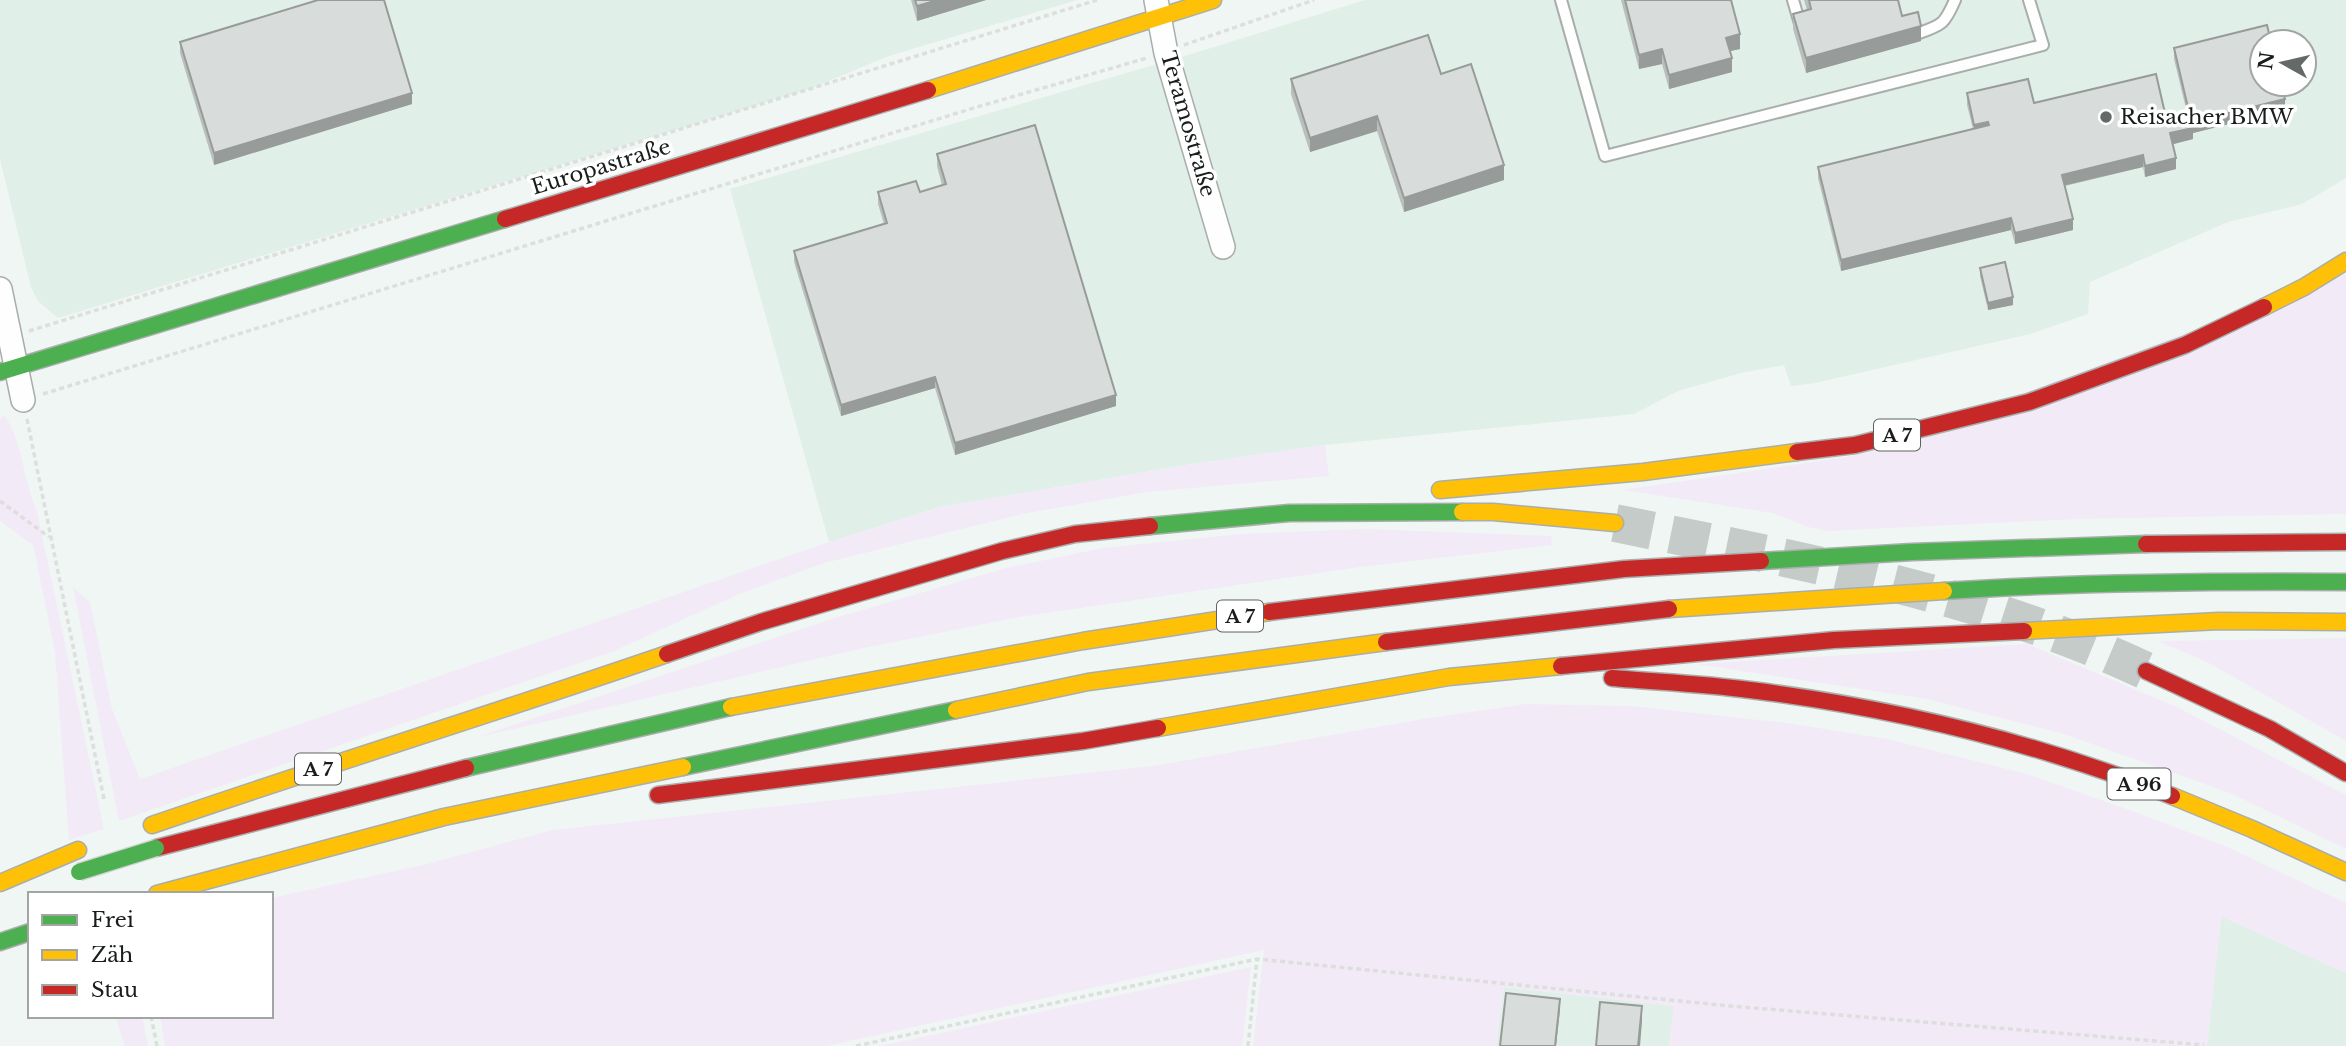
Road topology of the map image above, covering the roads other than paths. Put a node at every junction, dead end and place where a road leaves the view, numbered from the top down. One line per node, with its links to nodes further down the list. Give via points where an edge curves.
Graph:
1 (1213, 0): 6 (main road, Europastraße)
2 (1561, 0): 5 (lane, via 1605,156 2043,45)
3 (1793, 0): 7 (lane)
4 (1955, 0): 8 (lane, via 1946,20)
5 (2029, 0)
6 (1158, 8): 9 (street, Teramostraße, via 1166,53); 12 (main road, Europastraße, via 917,93)
7 (1801, 27)
8 (1919, 33)
9 (1223, 247)
10 (2346, 261): 14 (main road, A 7, via 2304,287 2185,345 2029,402 1855,445 1643,472)
11 (0, 289): 12 (street, via 11,336)
12 (8, 370): 13 (street)
13 (23, 400)
14 (1429, 491)
15 (1391, 496): 16 (main road, A 7)
16 (1289, 513): 17 (main road, A 7, via 1493,512); 27 (main road, A 7, via 1074,534 1002,551 761,622)
17 (1615, 523)
18 (2346, 542): 30 (main road, A 7, bridge, via 1912,552 1651,568 1290,609 1083,640 748,704 507,757)
19 (2346, 582): 26 (main road, A 7, via 2013,586 1647,610 1088,682)
20 (2346, 622): 21 (main road, via 2219,621 1834,640)
21 (1519, 670): 24 (main road, via 1449,677 1107,737); 29 (main road, A 96, via 1769,692 1923,721 2092,766 2216,813)
22 (2146, 671): 23 (main road, via 2270,729)
23 (2346, 773)
24 (646, 797)
25 (579, 805): 26 (main road)
26 (444, 817): 33 (main road, A 7)
27 (146, 827)
28 (84, 848): 31 (main road)
29 (2346, 872)
30 (73, 874)
31 (0, 883)
32 (26, 889): 34 (main road)
33 (164, 892)
34 (0, 897)
35 (28, 933): 36 (main road)
36 (0, 942)

